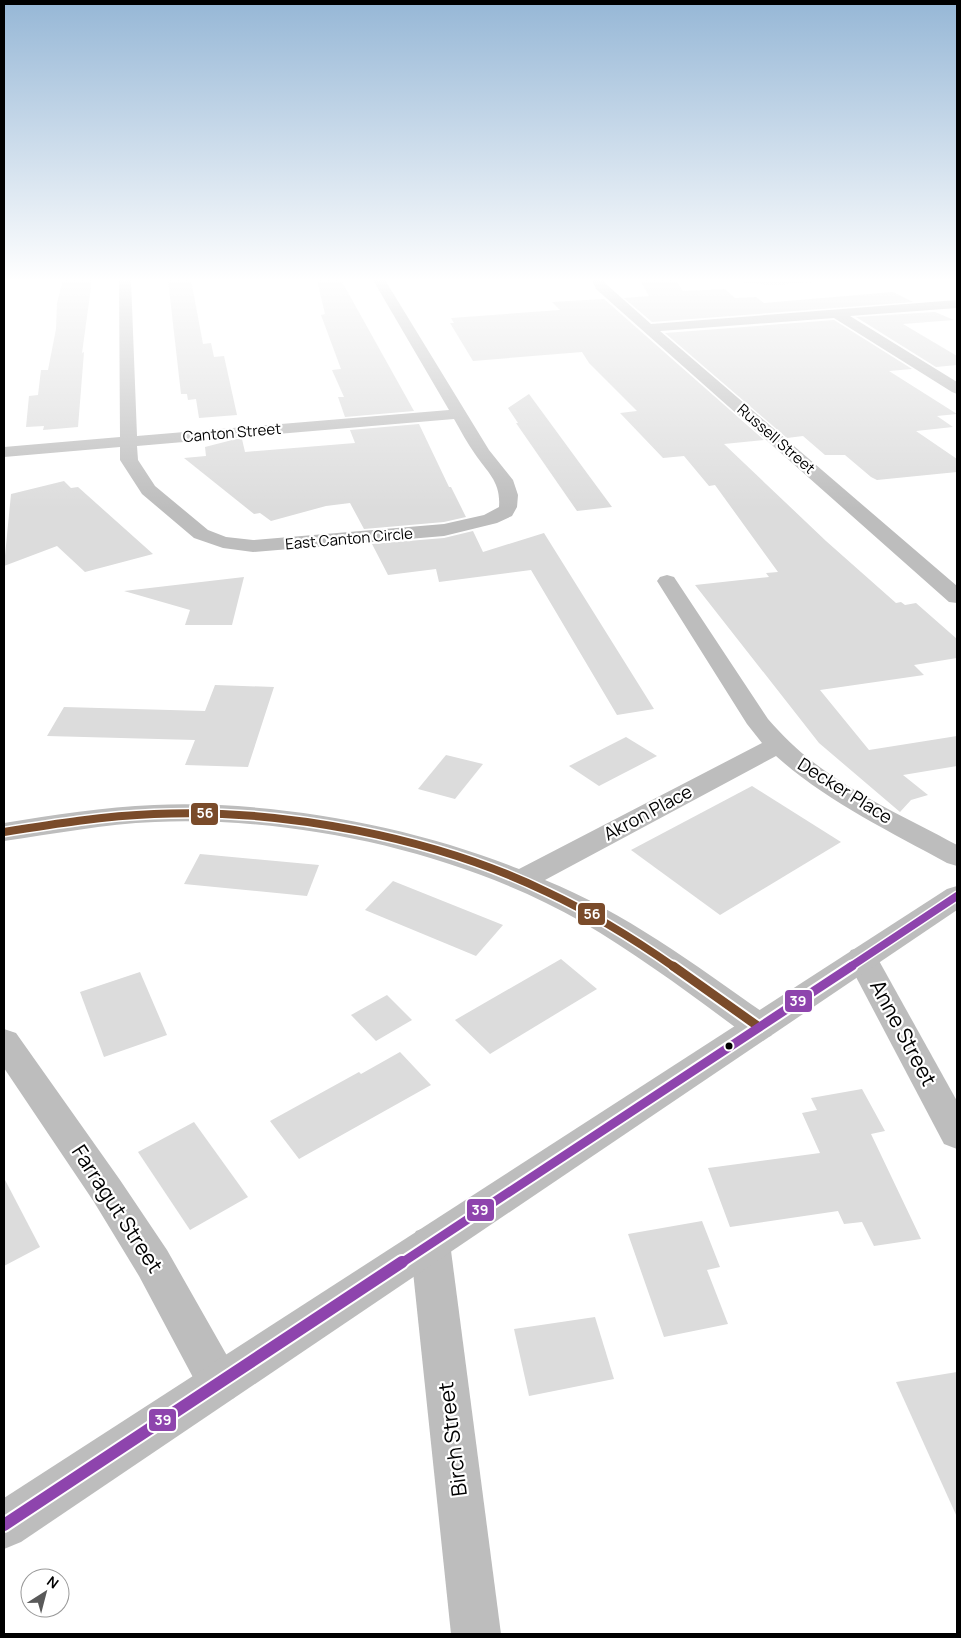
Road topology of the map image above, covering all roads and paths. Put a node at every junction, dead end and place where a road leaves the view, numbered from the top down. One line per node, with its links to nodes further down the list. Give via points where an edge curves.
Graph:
1 (127, 356): 7 (street)
2 (425, 356): 6 (street)
3 (682, 356): 10 (street, Russell Street)
4 (905, 356): 5 (street)
5 (957, 389)
6 (460, 414): 7 (street, Canton Street); 7 (street, East Canton Circle, via 482,452 504,480 509,495 505,512 444,530 273,545 233,544 201,534 148,490 129,460)
7 (129, 442): 8 (street, Canton Street)
8 (4, 452)
9 (667, 581): 11 (street, Decker Place, via 759,724)
10 (957, 597)
11 (778, 745): 13 (street, Decker Place, via 804,768 845,795); 14 (street, Akron Place)
12 (4, 832): 14 (street, via 85,819 177,812 252,816 328,826 401,842 464,860)
13 (957, 857)
14 (519, 881): 17 (street, via 589,913 644,946)
15 (957, 896): 16 (street)
16 (862, 958): 17 (street); 19 (street, Anne Street)
17 (759, 1026): 20 (street)
18 (4, 1044): 21 (street, Farragut Street, via 143,1247)
19 (957, 1134)
20 (430, 1244): 21 (street); 23 (street, Birch Street)
21 (219, 1383): 22 (street)
22 (4, 1525)
23 (476, 1634)

